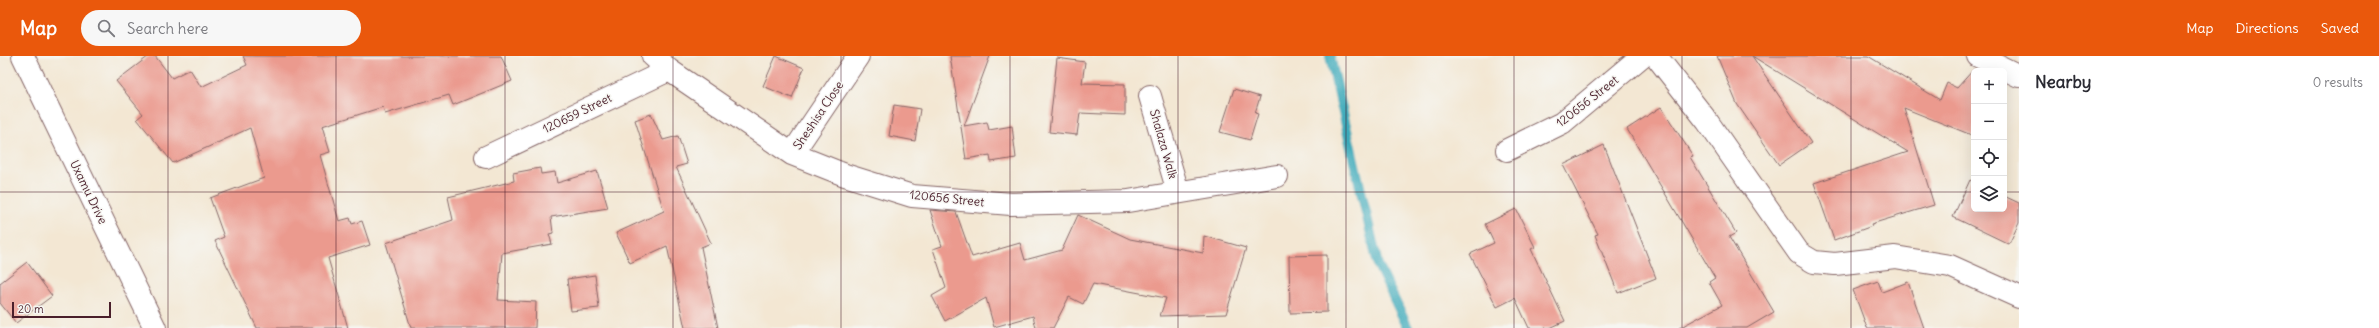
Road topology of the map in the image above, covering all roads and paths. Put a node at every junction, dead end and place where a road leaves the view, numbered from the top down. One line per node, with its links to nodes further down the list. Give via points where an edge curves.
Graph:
1 (23, 56): 15 (street, Uxamu Drive)
2 (858, 56): 10 (street, Sheshisa Close)
3 (1642, 56): 9 (street, 120656 Street, via 1562,123)
4 (1656, 56): 14 (street, via 1707,121 1799,254 1814,262 1835,264 1895,257 1950,266)
5 (1978, 56): 7 (street)
6 (661, 63): 10 (street, 120656 Street); 11 (street, 120659 Street)
7 (2019, 76)
8 (1150, 96): 13 (street, Shalaza Walk)
9 (1507, 150)
10 (792, 154): 13 (street, 120656 Street, via 845,175 912,196 1011,204 1128,201)
11 (486, 157)
12 (1277, 176): 13 (street, 120656 Street)
13 (1178, 192)
14 (2019, 297)
15 (155, 328)

